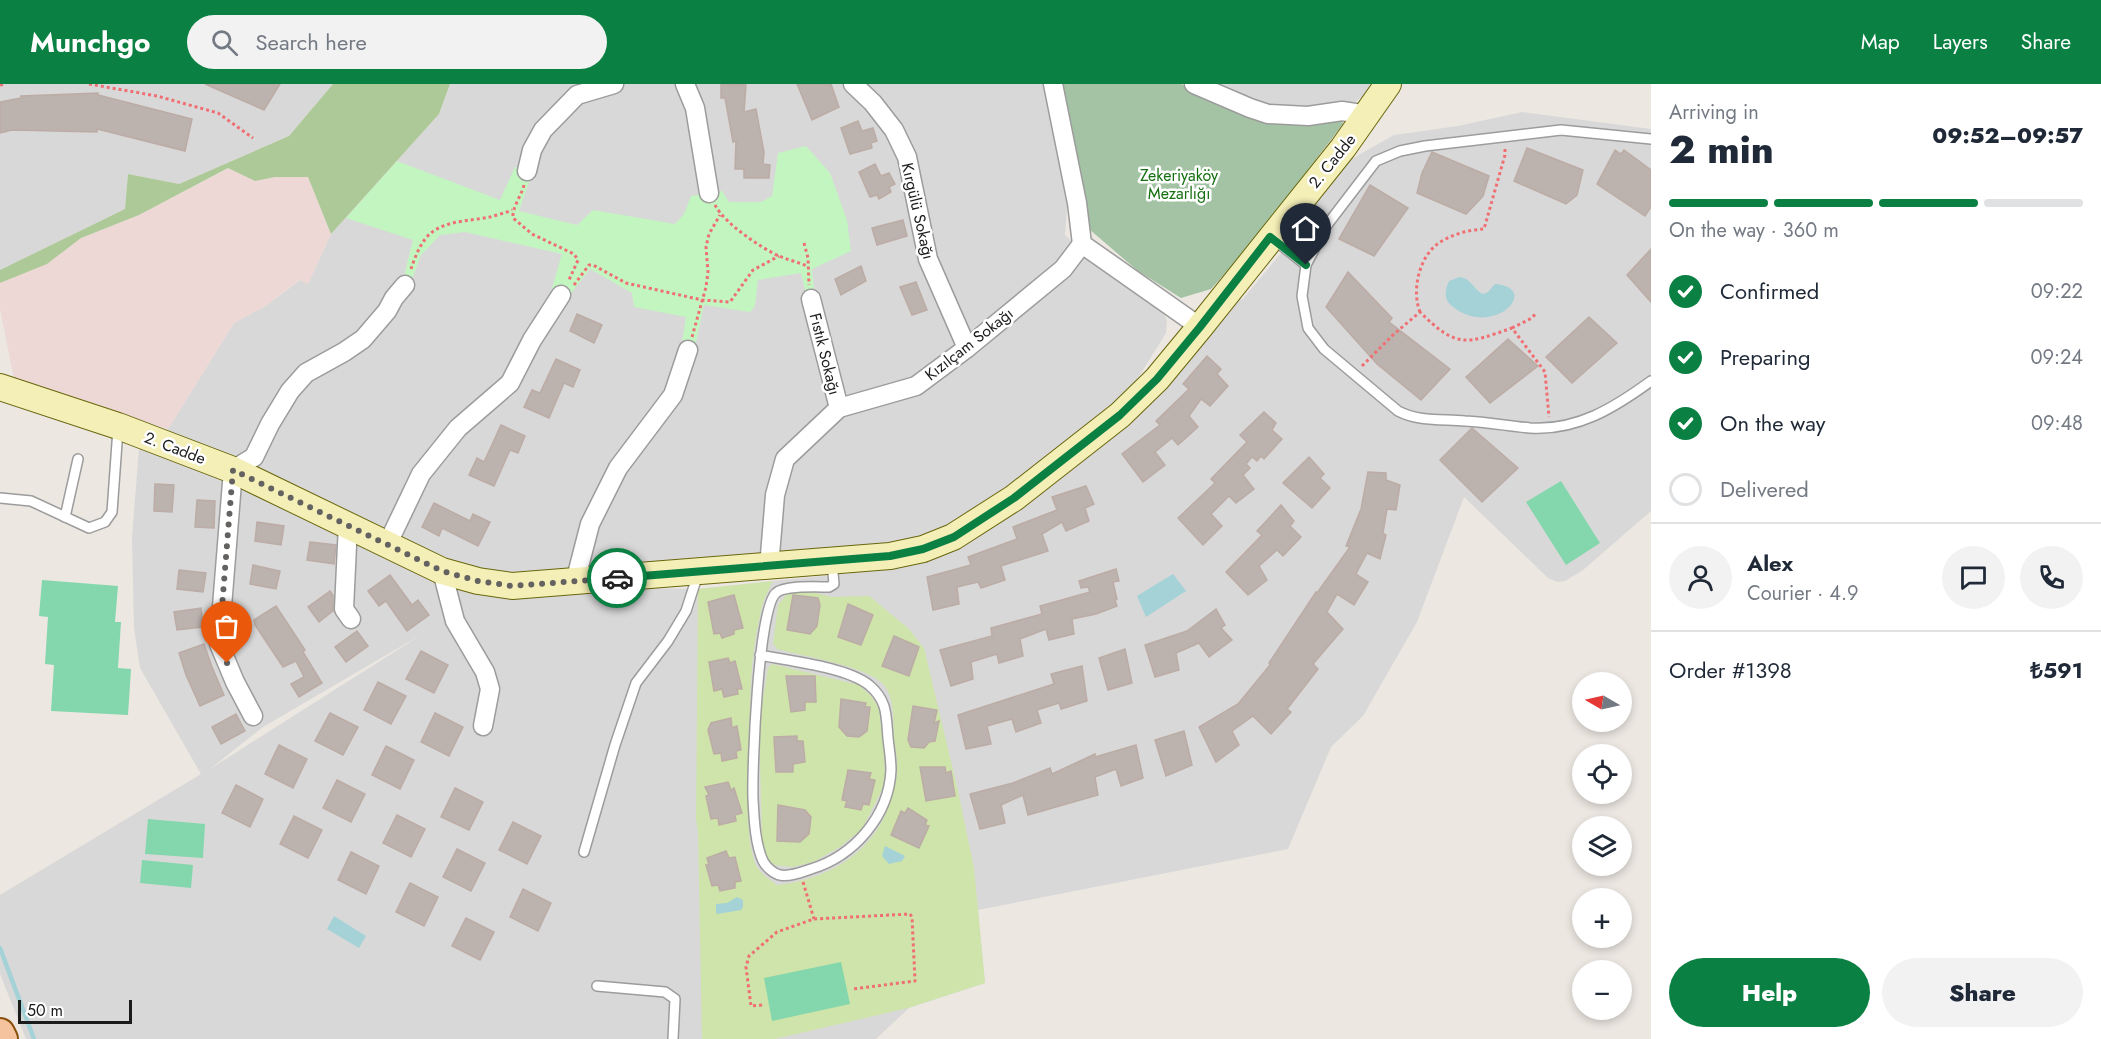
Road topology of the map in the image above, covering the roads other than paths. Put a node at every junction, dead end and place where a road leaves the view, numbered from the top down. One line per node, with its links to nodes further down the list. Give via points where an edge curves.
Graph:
1 (614, 84): 9 (street, via 577,95 543,130)
2 (685, 84): 10 (street, via 694,108)
3 (853, 84): 18 (street, Kırgülü Sokağı, via 894,130 907,157 928,259)
4 (1053, 84): 12 (street)
5 (1194, 84): 7 (street, via 1268,114 1308,116 1342,111)
6 (1388, 84): 7 (street, 2. Cadde)
7 (1368, 115): 11 (street, 2. Cadde)
8 (1651, 139): 13 (lane, via 1561,130 1400,151 1376,161 1327,225)
9 (527, 171)
10 (709, 193)
11 (1270, 237): 13 (lane); 17 (street, 2. Cadde)
12 (1082, 244): 17 (street); 18 (street, Kızılçam Sokağı, via 1063,269)
13 (1306, 265): 20 (lane, via 1302,296 1308,328 1354,376 1411,418 1559,428 1585,421)
14 (405, 285): 25 (street, via 363,339 306,373 290,391 254,457)
15 (561, 295): 29 (street, via 510,383 458,428 421,474)
16 (811, 298): 22 (street, Fıstık Sokağı)
17 (1200, 327): 30 (street, 2. Cadde, via 1157,379 1120,415 1014,498 954,537 890,556)
18 (967, 348): 22 (street, Kızılçam Sokağı, via 916,386)
19 (688, 350): 34 (street, via 673,395 613,478 591,524)
20 (1651, 381)
21 (0, 387): 23 (street, 2. Cadde)
22 (839, 408): 31 (street, Kızılçam Sokağı, via 785,459 775,495)
23 (118, 426): 25 (street, 2. Cadde); 27 (lane, via 112,512 105,522 88,528)
24 (78, 459): 27 (lane)
25 (233, 470): 28 (street, 2. Cadde); 37 (street, via 219,644)
26 (0, 498): 27 (lane, via 31,501)
27 (65, 517)
28 (348, 524): 29 (street, 2. Cadde); 35 (street, via 344,609)
29 (388, 543): 32 (street, 2. Cadde)
30 (831, 562): 31 (street, 2. Cadde); 36 (lane, via 834,584 787,589 777,592 770,601)
31 (769, 567): 33 (street, 2. Cadde)
32 (442, 571): 34 (street, 2. Cadde, via 512,586); 38 (street, via 455,621 485,672 490,689)
33 (699, 571): 34 (street, 2. Cadde); 39 (lane, via 686,611 636,683)
34 (574, 582)
35 (351, 619)
36 (760, 656): 36 (lane, via 753,798 764,863 774,874 783,876 829,863 867,833 878,815 891,770 885,704 869,685 850,675)
37 (252, 716)
38 (483, 726)
39 (584, 852)
40 (597, 986): 43 (lane, via 665,992 675,999)
41 (0, 1033): 42 (main road)
42 (3, 1039)
43 (673, 1039)

